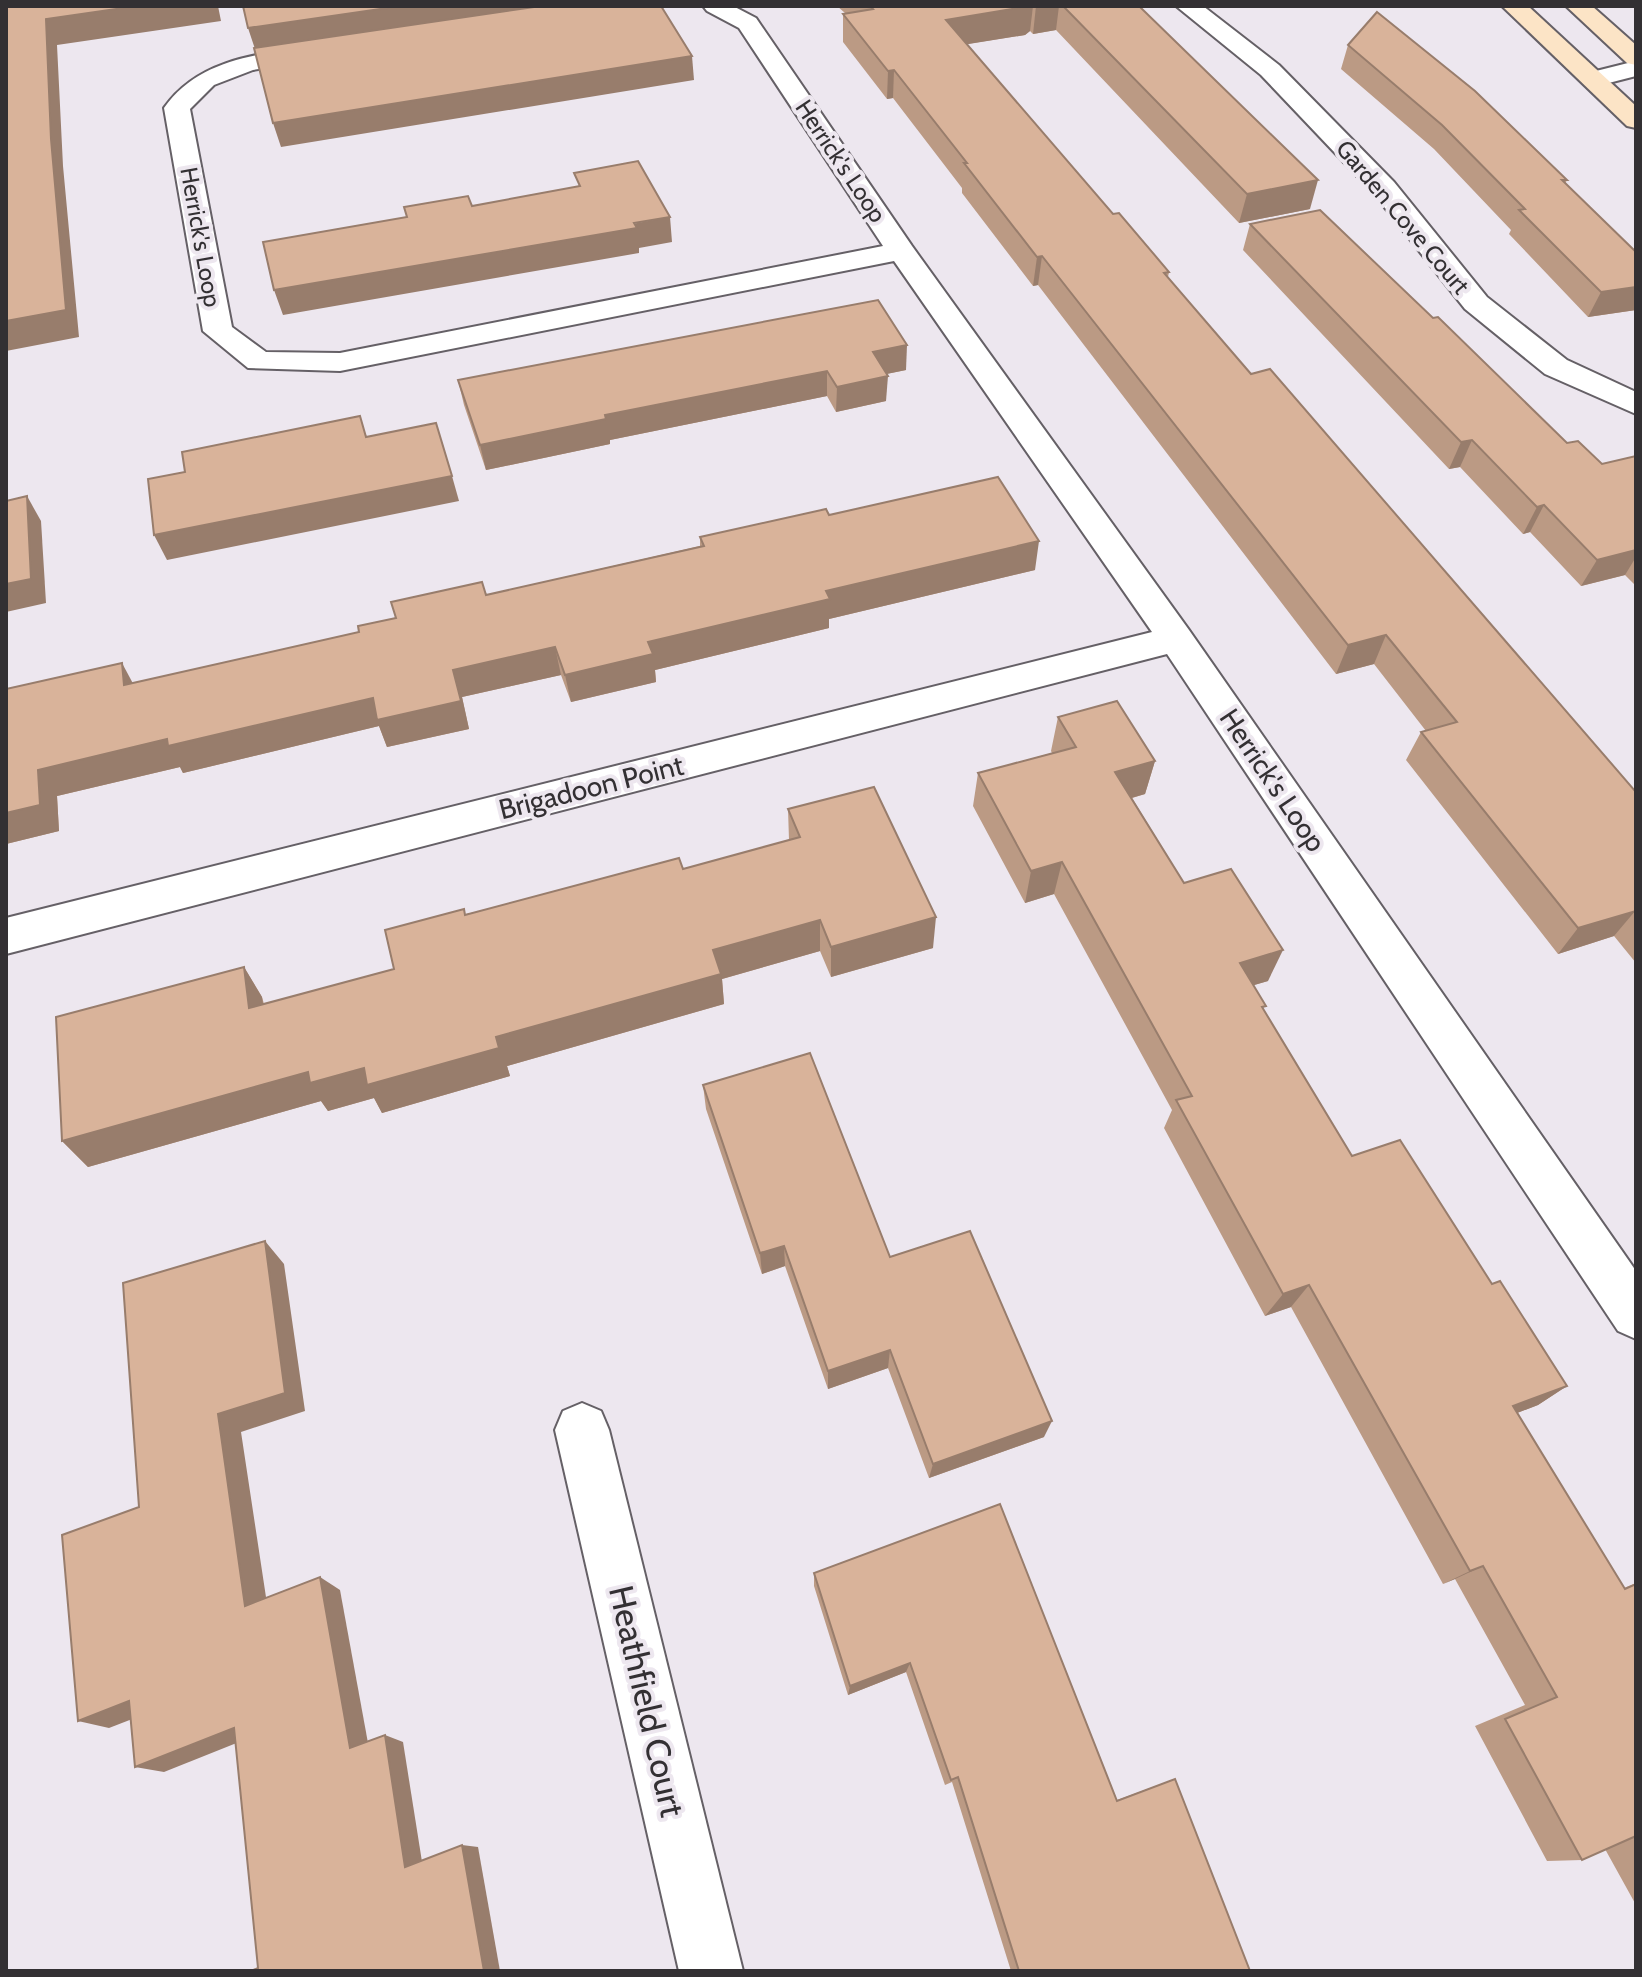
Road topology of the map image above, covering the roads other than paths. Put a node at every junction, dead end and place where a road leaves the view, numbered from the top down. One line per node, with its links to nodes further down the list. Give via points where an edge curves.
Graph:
1 (715, 6): 11 (street, Herrick's Loop, via 748,23)
2 (1188, 6): 12 (street, Garden Cove Court, via 1270,70 1384,188 1476,303 1556,367)
3 (1514, 6): 8 (main road)
4 (1578, 6): 6 (main road)
5 (340, 49): 11 (street, Herrick's Loop, via 248,63 205,80 177,108 218,331 259,361 340,362)
6 (1636, 58)
7 (1636, 68): 8 (street)
8 (1593, 79): 9 (street); 10 (main road)
9 (1636, 84)
10 (1636, 120)
11 (901, 251): 13 (street, Herrick's Loop)
12 (1636, 404)
13 (1176, 639): 14 (street, Brigadoon Point); 15 (street, Herrick's Loop)
14 (6, 936)
15 (1636, 1314)
16 (582, 1430): 17 (street, Heathfield Court)
17 (711, 1971)

